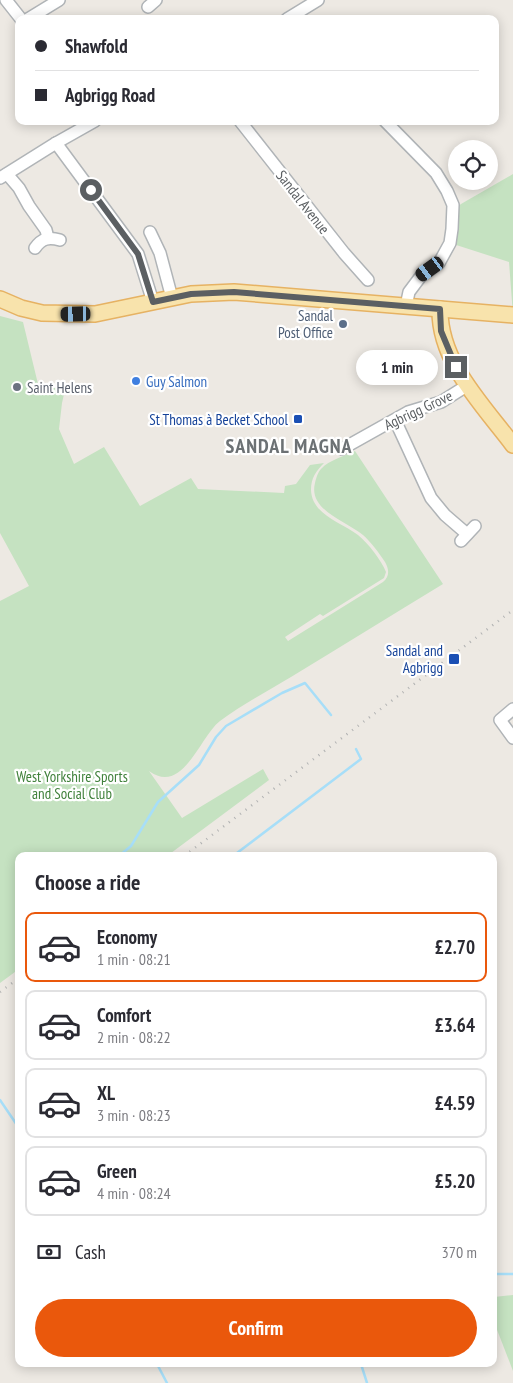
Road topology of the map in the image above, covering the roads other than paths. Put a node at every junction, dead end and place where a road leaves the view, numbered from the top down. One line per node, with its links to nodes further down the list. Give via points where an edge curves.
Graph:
1 (6, 0): 4 (street)
2 (59, 0): 5 (street)
3 (318, 0): 6 (street)
4 (18, 15)
5 (35, 15)
6 (298, 15)
7 (88, 125): 10 (street)
8 (243, 125): 14 (street, Sandal Avenue)
9 (389, 125): 18 (street, via 436,173 453,204 450,243 440,263 421,276 409,292)
10 (56, 143): 11 (street); 17 (street, via 138,254)
11 (3, 176): 13 (street, via 19,188 28,206 54,239 43,240)
12 (150, 232): 15 (street, via 160,253)
13 (35, 248)
14 (368, 280)
15 (172, 298): 17 (main road); 18 (main road, via 234,292)
16 (0, 299): 17 (main road, via 21,308 57,315 95,314)
17 (153, 302)
18 (406, 306): 19 (main road)
19 (440, 309): 20 (main road); 21 (main road, via 440,325 446,343)
20 (513, 315)
21 (468, 385): 22 (street, Agbrigg Grove, via 441,402 417,408); 23 (main road)
22 (395, 420): 24 (street, Agbrigg Grove); 25 (street, via 431,498)
23 (513, 445)
24 (342, 449)
25 (468, 533)
26 (513, 709): 27 (street, via 500,720)
27 (513, 738)

